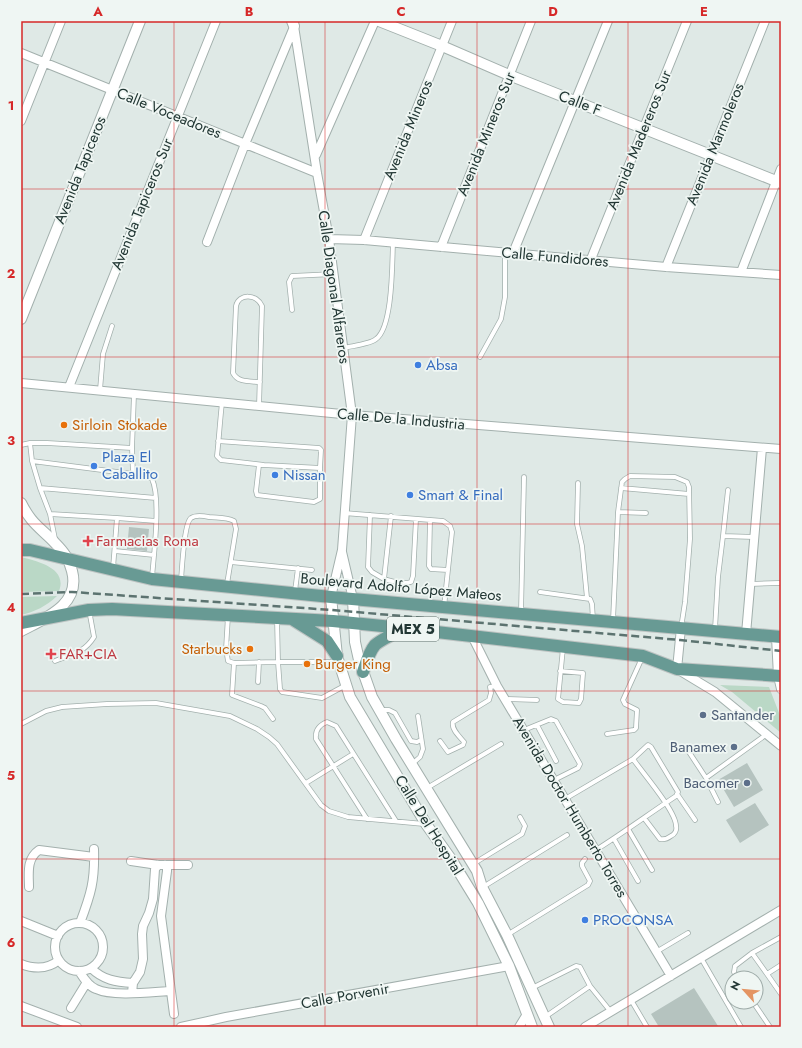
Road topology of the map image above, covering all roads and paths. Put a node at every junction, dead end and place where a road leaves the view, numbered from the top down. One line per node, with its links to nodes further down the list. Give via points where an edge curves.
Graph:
1 (61, 21): 14 (street)
2 (140, 21): 16 (street, Avenida Tapiceros)
3 (216, 21): 18 (street, Avenida Tapiceros Sur)
4 (375, 21): 22 (street)
5 (379, 21): 12 (street, Calle F)
6 (452, 21): 12 (street, Avenida Mineros)
7 (531, 21): 15 (street, Avenida Mineros Sur)
8 (608, 21): 17 (street)
9 (687, 21): 20 (street, Avenida Madereros Sur)
10 (765, 21): 23 (street, Avenida Marmoleros)
11 (294, 23): 21 (street); 22 (street, Calle Diagonal Alfareros)
12 (442, 46): 15 (street, Calle F); 28 (street, Avenida Mineros)
13 (21, 53): 14 (street, Calle Voceadores)
14 (44, 63): 16 (street, Calle Voceadores); 19 (street)
15 (509, 75): 17 (street, Calle F); 31 (street, Avenida Mineros Sur)
16 (112, 90): 18 (street, Calle Voceadores); 39 (street, Avenida Tapiceros)
17 (575, 101): 20 (street, Calle F); 32 (street)
18 (177, 116): 21 (street, Calle Voceadores); 45 (street, Avenida Tapiceros Sur)
19 (21, 121)
20 (644, 128): 23 (street, Calle F); 33 (street, Avenida Madereros Sur)
21 (245, 144): 25 (street, Calle Voceadores); 29 (street)
22 (315, 156): 25 (street, Calle Diagonal Alfareros)
23 (710, 156): 26 (street, Calle F); 34 (street, Avenida Marmoleros)
24 (781, 169): 26 (street)
25 (317, 173): 27 (street, Calle Diagonal Alfareros)
26 (778, 182): 35 (street)
27 (329, 239): 28 (street, Calle Fundidores); 36 (street, Calle Diagonal Alfareros)
28 (364, 240): 30 (street, Calle Fundidores)
29 (207, 242)
30 (393, 243): 31 (street, Calle Fundidores); 41 (lane, via 392,287 381,334 376,340)
31 (441, 247): 32 (street, Calle Fundidores)
32 (509, 252): 33 (street, Calle Fundidores); 42 (lane, via 501,319)
33 (591, 259): 34 (street, Calle Fundidores)
34 (666, 267): 35 (street, Calle Fundidores)
35 (742, 272): 37 (street, Calle Fundidores)
36 (334, 274): 38 (lane, via 292,276 289,282); 41 (street, Calle Diagonal Alfareros)
37 (781, 275)
38 (292, 310)
39 (21, 319)
40 (112, 326): 46 (lane, via 103,354)
41 (343, 348): 50 (street, Calle Diagonal Alfareros)
42 (480, 357)
43 (260, 382): 43 (lane, via 262,306 256,298 240,298 236,306 233,373 240,380); 49 (lane)
44 (21, 383): 45 (street, Calle De la Industria)
45 (70, 387): 46 (street, Calle De la Industria)
46 (100, 390): 47 (street, Calle De la Industria)
47 (134, 393): 48 (street, Calle De la Industria); 54 (lane)
48 (222, 402): 49 (street, Calle De la Industria); 51 (lane)
49 (259, 406): 50 (street, Calle De la Industria)
50 (352, 415): 55 (street, Calle De la Industria); 70 (street, Calle Diagonal Alfareros)
51 (218, 441): 58 (lane, via 217,456 221,460); 59 (lane, via 319,448)
52 (30, 443): 53 (lane); 54 (lane); 57 (lane)
53 (21, 445)
54 (132, 448): 60 (lane)
55 (762, 448): 56 (street, Calle De la Industria); 80 (street)
56 (781, 449)
57 (32, 462): 60 (lane); 63 (lane)
58 (259, 465): 59 (lane); 59 (lane, via 257,495 314,502 320,499)
59 (320, 468)
60 (133, 474): 67 (lane, via 152,479)
61 (524, 477): 106 (lane)
62 (578, 483): 101 (lane, via 577,524 582,546)
63 (40, 488): 67 (lane); 72 (lane)
64 (621, 488): 66 (lane); 66 (lane, via 625,478 630,476 675,477 686,482); 69 (lane)
65 (728, 490): 79 (lane)
66 (689, 494): 115 (lane, via 690,539)
67 (156, 498): 78 (lane)
68 (21, 503): 81 (street, via 31,520)
69 (618, 512): 71 (lane); 111 (lane)
70 (344, 513): 73 (lane); 83 (street, Calle Diagonal Alfareros)
71 (646, 513)
72 (50, 514): 75 (lane); 81 (lane)
73 (370, 514): 74 (lane); 93 (lane, via 368,567)
74 (390, 516): 76 (lane); 93 (lane)
75 (117, 518): 78 (lane); 84 (lane)
76 (416, 519): 77 (lane); 93 (lane, via 411,582 401,583)
77 (430, 520): 91 (lane, via 448,523 452,532); 91 (lane, via 429,566 431,570)
78 (156, 521): 85 (lane)
79 (723, 536): 80 (lane); 117 (lane)
80 (754, 537): 96 (street)
81 (56, 544): 86 (street)
82 (21, 550): 86 (main road, Boulevard Adolfo López Mateos / MEX 5)
83 (342, 550): 100 (street, Calle Diagonal Alfareros); 102 (street, Calle Diagonal Alfareros)
84 (115, 551): 85 (lane); 89 (lane)
85 (154, 555): 92 (lane)
86 (69, 560): 89 (main road, Boulevard Adolfo López Mateos / MEX 5); 108 (street, via 74,579 72,592 67,602)
87 (231, 562): 88 (lane); 94 (lane, via 236,529 234,521 228,518 192,517 187,524); 97 (lane)
88 (298, 568): 90 (lane); 99 (lane)
89 (113, 570): 92 (main road, Boulevard Adolfo López Mateos / MEX 5)
90 (312, 570)
91 (448, 570): 103 (lane)
92 (152, 579): 94 (main road, Boulevard Adolfo López Mateos / MEX 5)
93 (384, 579)
94 (180, 582): 97 (main road, Boulevard Adolfo López Mateos / MEX 5)
95 (780, 583): 96 (lane)
96 (750, 584): 118 (street)
97 (227, 587): 99 (main road, Boulevard Adolfo López Mateos / MEX 5)
98 (540, 592): 101 (lane)
99 (295, 593): 100 (main road, Boulevard Adolfo López Mateos / MEX 5)
100 (331, 597): 102 (main road, Boulevard Adolfo López Mateos / MEX 5); 110 (street, Calle Del Hospital)
101 (587, 598): 109 (lane, via 592,601)
102 (353, 599): 103 (main road, Boulevard Adolfo López Mateos / MEX 5); 113 (street, Calle Del Hospital)
103 (444, 607): 106 (main road, Boulevard Adolfo López Mateos / MEX 5)
104 (89, 610): 105 (main road, MEX 5); 108 (main road, MEX 5); 124 (lane, via 94,637 83,650)
105 (229, 614): 107 (main road, MEX 5); 127 (lane, via 226,649 228,660)
106 (521, 614): 109 (main road, Boulevard Adolfo López Mateos / MEX 5)
107 (283, 617): 110 (main road, MEX 5); 123 (main road, via 327,641); 126 (lane)
108 (43, 619): 112 (main road, MEX 5); 116 (street)
109 (593, 620): 111 (main road, Boulevard Adolfo López Mateos / MEX 5)
110 (333, 621): 113 (main road, MEX 5); 123 (street, Calle Del Hospital)
111 (613, 622): 115 (main road, Boulevard Adolfo López Mateos / MEX 5)
112 (21, 623)
113 (355, 624): 114 (main road, MEX 5); 130 (street, Calle Del Hospital, via 355,642)
114 (402, 628): 119 (main road, MEX 5); 130 (main road, via 375,646)
115 (681, 628): 117 (main road, Boulevard Adolfo López Mateos / MEX 5); 128 (street)
116 (21, 631)
117 (714, 631): 118 (main road, Boulevard Adolfo López Mateos / MEX 5)
118 (746, 634): 120 (main road, Boulevard Adolfo López Mateos / MEX 5)
119 (472, 636): 121 (main road, MEX 5); 134 (street, Avenida Doctor Humberto Torres)
120 (778, 637): 131 (street)
121 (563, 646): 122 (main road, MEX 5); 129 (lane)
122 (643, 656): 128 (main road, MEX 5); 144 (lane, via 623,700 637,710 636,728)
123 (337, 659): 126 (lane); 133 (street, Calle Del Hospital)
124 (55, 661)
125 (259, 662): 126 (lane); 127 (lane); 132 (lane)
126 (278, 662): 133 (lane, via 282,692 322,698)
127 (234, 663): 140 (lane, via 232,695 265,708)
128 (677, 668): 131 (main road, MEX 5); 145 (street, via 715,692)
129 (560, 671): 129 (lane, via 559,701 579,703 584,673)
130 (363, 672): 138 (street, Calle Del Hospital)
131 (779, 676): 135 (street)
132 (258, 682)
133 (346, 685): 169 (street, Calle Del Hospital, via 350,697)
134 (497, 686): 136 (street, Avenida Doctor Humberto Torres); 147 (lane, via 490,687 488,700 452,722 453,728 464,742 463,745 448,752)
135 (781, 689)
136 (505, 699): 137 (lane); 143 (street, Avenida Doctor Humberto Torres)
137 (537, 700)
138 (380, 710): 146 (lane, via 395,713 411,741); 154 (street, Calle Del Hospital)
139 (418, 716): 146 (lane)
140 (273, 719)
141 (21, 724): 158 (lane, via 46,711 62,707 107,704 156,703 230,716 247,723 277,744)
142 (537, 725): 143 (lane); 153 (lane); 157 (lane, via 551,719 556,721 580,764 578,768)
143 (524, 730): 157 (street, Avenida Doctor Humberto Torres)
144 (607, 734)
145 (767, 734): 149 (street); 156 (lane)
146 (421, 740): 154 (lane, via 422,754)
147 (440, 740)
148 (501, 744): 159 (lane)
149 (781, 746)
150 (689, 752): 156 (lane)
151 (352, 754): 155 (lane); 155 (lane, via 336,726 327,722 323,724 318,728 316,739); 168 (lane)
152 (633, 759): 160 (lane, via 647,746 651,747); 161 (lane); 163 (lane)
153 (556, 761)
154 (412, 764): 159 (street, Calle Del Hospital)
155 (334, 766): 158 (lane); 166 (lane)
156 (706, 778): 162 (lane)
157 (554, 780): 161 (street, Avenida Doctor Humberto Torres)
158 (306, 783): 166 (lane, via 321,805 329,811)
159 (426, 788): 178 (street, Calle Del Hospital)
160 (677, 794): 163 (lane); 167 (lane)
161 (565, 799): 173 (street, Avenida Doctor Humberto Torres)
162 (718, 802)
163 (665, 803): 165 (lane); 165 (lane, via 676,825 670,838 660,839)
164 (520, 817): 178 (lane, via 525,826 522,834)
165 (644, 818): 170 (lane)
166 (367, 819): 168 (lane)
167 (694, 820)
168 (396, 822): 169 (lane)
169 (426, 824): 197 (street, Calle Del Hospital, via 478,903)
170 (628, 829): 172 (lane); 179 (lane)
171 (567, 835): 181 (lane)
172 (614, 839): 173 (lane); 180 (lane)
173 (596, 850): 192 (street, Avenida Doctor Humberto Torres)
174 (585, 859): 189 (lane, via 582,866 590,881 588,885)
175 (130, 861): 176 (street)
176 (161, 865): 177 (street); 184 (street, via 155,868 154,894); 185 (street, via 167,867 167,871)
177 (188, 865)
178 (473, 865): 181 (street, Calle Del Hospital)
179 (652, 870)
180 (638, 881)
181 (482, 887): 189 (street, Calle Del Hospital)
182 (29, 888): 187 (street, via 30,861 39,850 94,853 92,890)
183 (781, 910): 194 (street)
184 (149, 913): 185 (street); 205 (street, via 143,926 143,959 140,972)
185 (161, 916): 208 (street)
186 (21, 921): 190 (street)
187 (80, 923): 190 (street, via 67,926); 199 (street, via 92,928 101,938 100,958)
188 (688, 933): 192 (lane)
189 (507, 935): 207 (street, Calle Del Hospital)
190 (58, 936): 195 (street, via 55,944)
191 (781, 937): 193 (lane)
192 (656, 952): 203 (street, Avenida Doctor Humberto Torres)
193 (752, 954): 200 (lane, via 735,966); 202 (lane)
194 (701, 958): 203 (street); 226 (lane)
195 (59, 960): 196 (street, via 47,967); 201 (street, via 67,968)
196 (21, 964)
197 (509, 966): 217 (street, Calle Del Hospital); 220 (street, Calle Porvenir)
198 (781, 966): 202 (lane)
199 (90, 968): 201 (street); 205 (street, via 106,979)
200 (734, 970)
201 (79, 971): 204 (street)
202 (767, 974): 210 (lane)
203 (671, 976): 211 (street)
204 (87, 982): 209 (street, via 95,989); 213 (street)
205 (133, 983): 209 (street)
206 (590, 986): 207 (lane, via 580,967 576,966); 215 (lane); 218 (lane)
207 (532, 988): 218 (street, Calle Del Hospital)
208 (171, 990): 209 (street); 216 (street)
209 (132, 993)
210 (781, 994)
211 (631, 1000): 215 (street); 225 (lane)
212 (21, 1006): 219 (street)
213 (71, 1008)
214 (758, 1010): 227 (lane)
215 (611, 1012): 224 (street)
216 (174, 1014)
217 (528, 1014): 218 (street); 221 (street); 222 (street, Calle Del Hospital)
218 (545, 1017): 223 (street, Calle Del Hospital)
219 (77, 1027)
220 (181, 1027)
221 (519, 1027)
222 (532, 1027)
223 (549, 1027)
224 (585, 1027)
225 (647, 1027)
226 (741, 1027)
227 (770, 1027)

